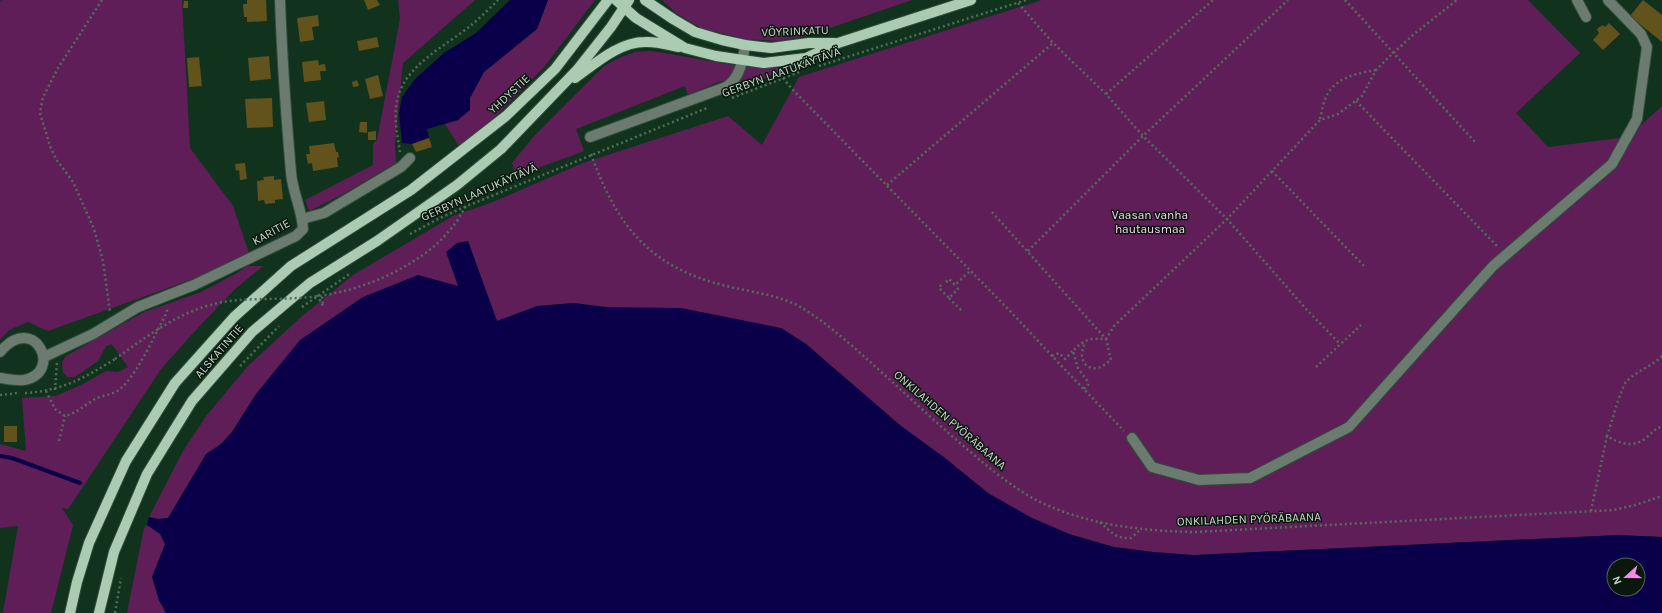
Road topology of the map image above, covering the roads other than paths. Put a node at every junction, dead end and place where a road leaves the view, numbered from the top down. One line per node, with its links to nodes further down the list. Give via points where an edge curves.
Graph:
1 (280, 0): 18 (street, KARITIE, via 291,174)
2 (608, 0): 17 (main road, YHDYSTIE, via 555,69 506,116)
3 (616, 0): 8 (main road, VÖYRINKATU)
4 (645, 0): 11 (main road, VÖYRINKATU, via 695,32)
5 (970, 0): 10 (main road, VÖYRINKATU)
6 (1577, 0): 9 (street)
7 (1608, 0): 22 (street, via 1641,34 1647,47 1637,119 1612,164 1493,266 1349,426 1250,478 1199,480 1152,467)
8 (627, 4): 12 (main road, VÖYRINKATU, via 636,18); 14 (main road)
9 (1586, 17)
10 (838, 43): 11 (main road, VÖYRINKATU, via 809,43 771,48); 13 (main road, VÖYRINKATU, via 806,58 764,63)
11 (745, 45): 13 (street)
12 (685, 48): 13 (main road, VÖYRINKATU); 14 (main road, via 647,42 631,43)
13 (743, 60): 15 (street, via 735,79 726,87)
14 (564, 85): 24 (main road, ALSKATINTIE, via 501,149 457,185 377,241 310,283 252,332 192,401 147,474 114,552)
15 (590, 136)
16 (410, 158): 18 (street, via 402,167 324,213)
17 (411, 190): 23 (main road, ALSKATINTIE, via 291,266 234,317 175,383 126,461 89,543)
18 (302, 219): 20 (street, KARITIE, via 303,229 296,236 194,285 138,307 93,334)
19 (0, 352): 20 (street, via 6,344 27,338 38,344)
20 (44, 357): 21 (street, via 41,370 31,378)
21 (0, 378)
22 (1132, 438)
23 (70, 613)
24 (99, 613)

